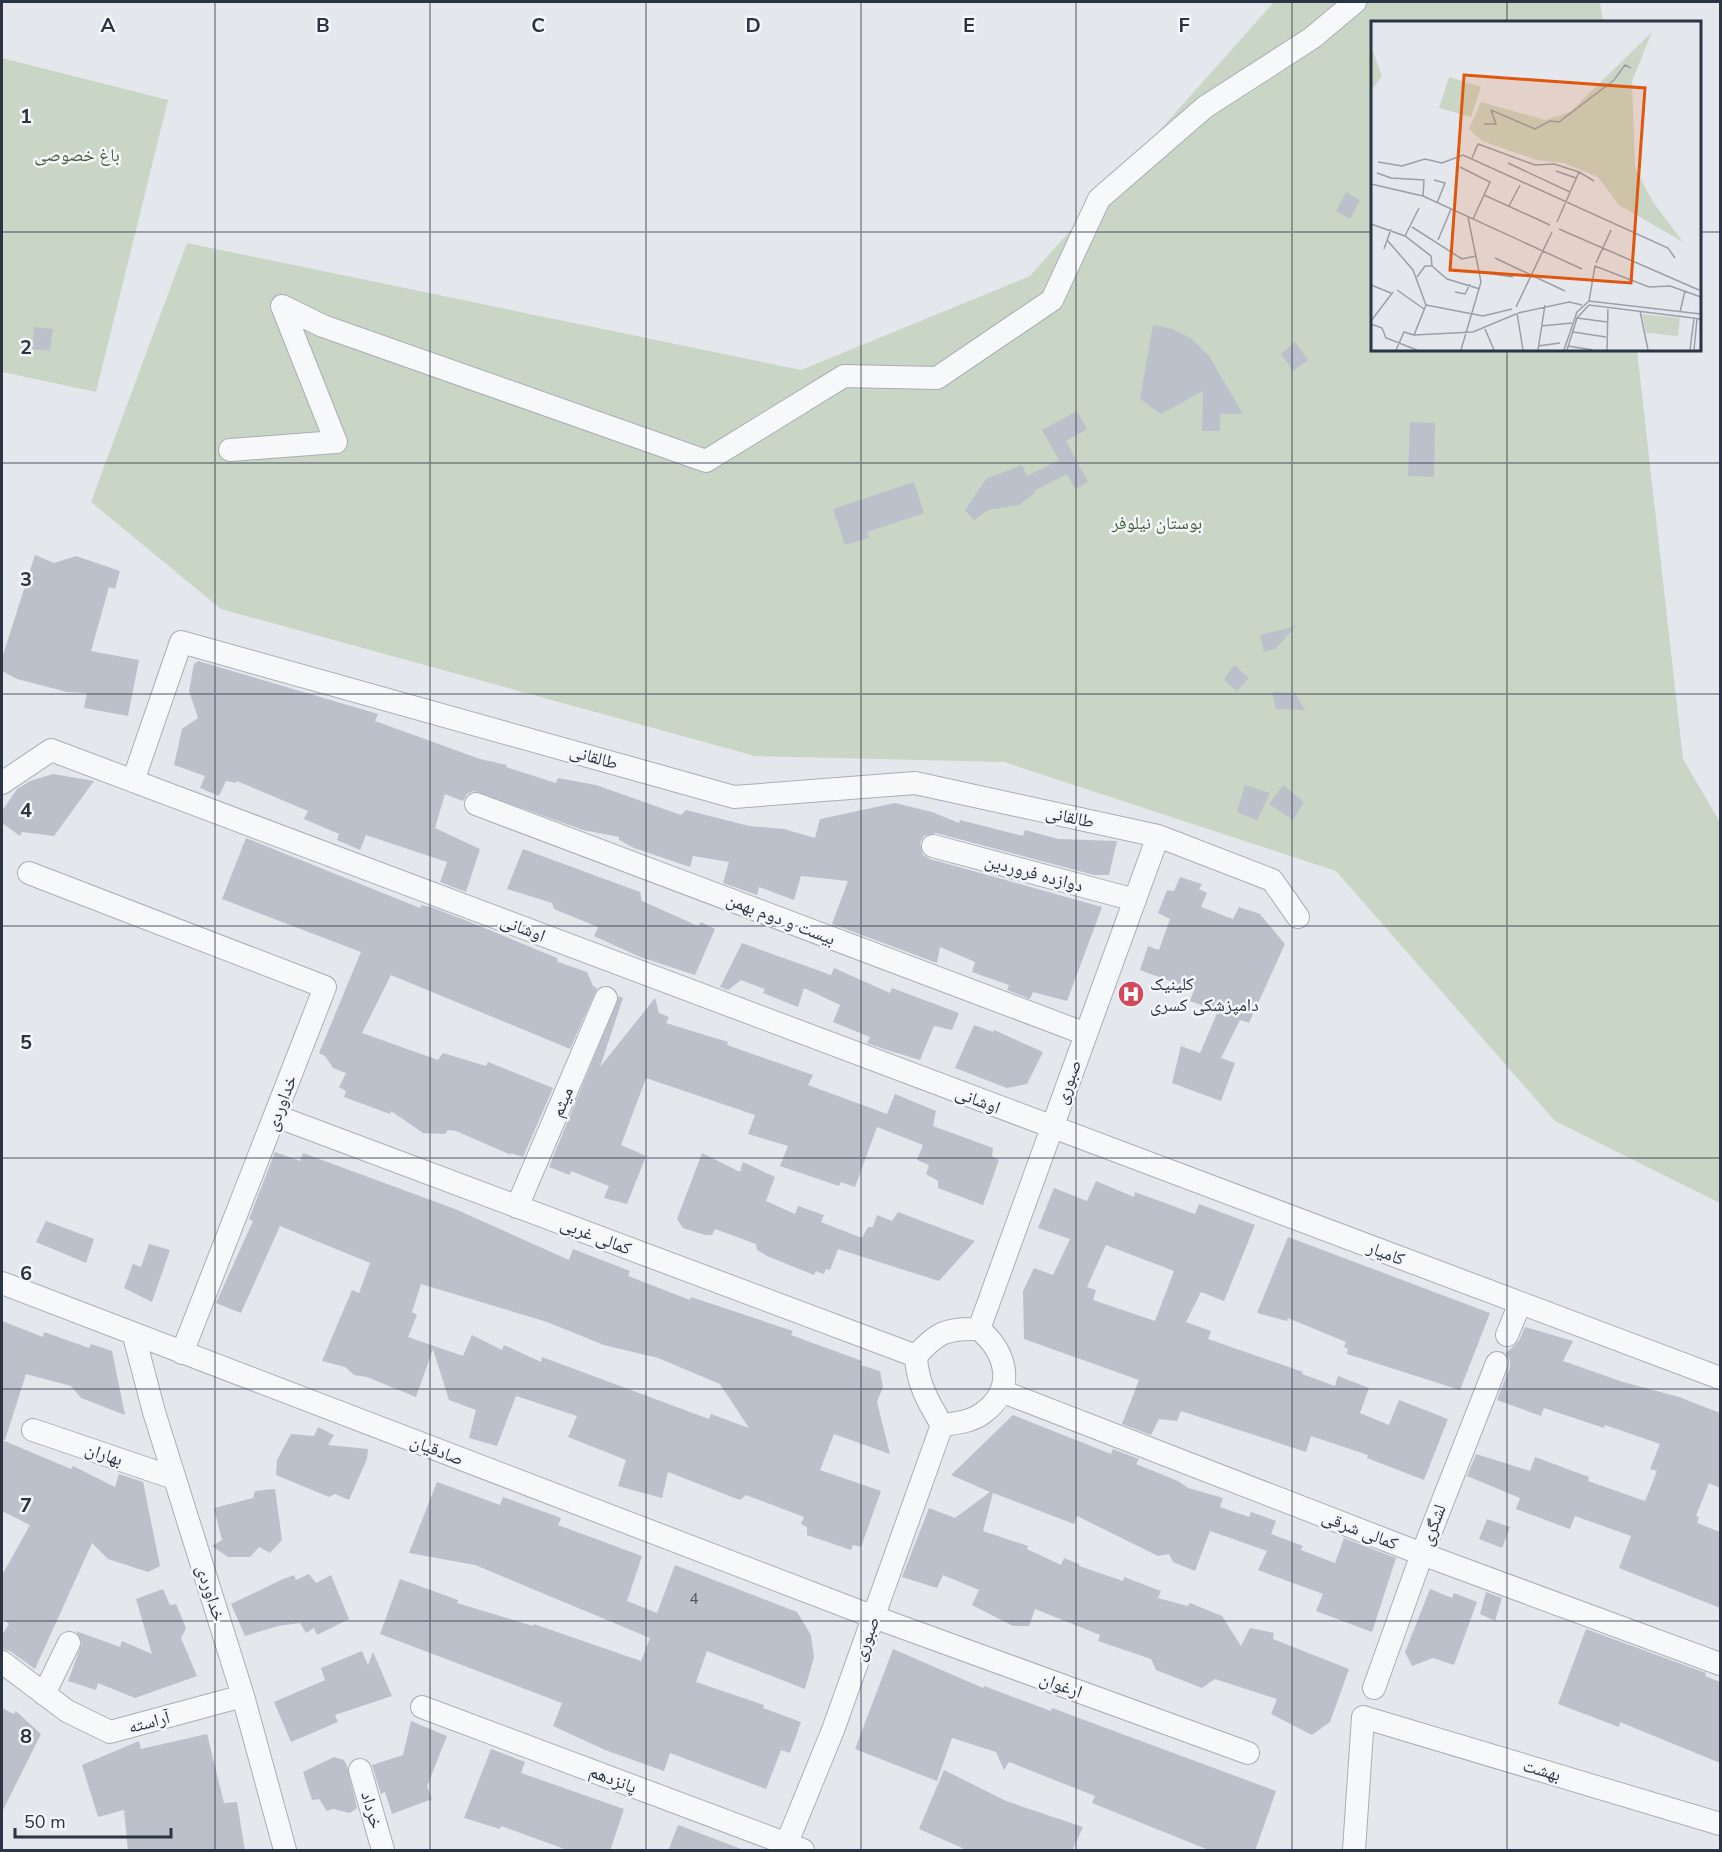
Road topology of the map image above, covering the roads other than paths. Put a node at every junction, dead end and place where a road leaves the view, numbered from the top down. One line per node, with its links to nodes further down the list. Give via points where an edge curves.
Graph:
1 (1355, 2): 2 (street, via 1312,38 1205,107 1099,199 1052,300 937,378 844,376 706,461 322,326 282,306 336,442)
2 (230, 450)
3 (133, 781): 4 (street, اوشانی, via 51,750); 6 (street, طالقانی, via 181,642 734,797 915,783); 14 (street, اوشانی)
4 (2, 783)
5 (476, 804): 12 (street, بیست و دوم بهمن)
6 (1158, 836): 9 (street, صبوری); 10 (street, via 1272,880)
7 (933, 846): 9 (street, دوازده فروردین)
8 (29, 873): 13 (street, خداوردی, via 325,987)
9 (1135, 900): 12 (street, صبوری)
10 (1298, 917)
11 (606, 998): 15 (street, میثم)
12 (1086, 1034): 14 (street, صبوری)
13 (276, 1116): 15 (street, کمالی غربی); 21 (street, خداوردی)
14 (1051, 1127): 17 (street, کامیار); 18 (street, صبوری)
15 (517, 1207): 22 (street, کمالی غربی)
16 (2, 1283): 20 (street, صادقیان)
17 (1520, 1303): 19 (street); 24 (street, کامیار)
18 (979, 1329): 22 (street, via 947,1330 931,1339); 25 (street, via 995,1342 1003,1358)
19 (1507, 1335)
20 (134, 1336): 21 (street, صادقیان); 28 (street, خداوردی)
21 (182, 1353): 30 (street, صادقیان)
22 (916, 1356): 26 (street, via 916,1376 922,1392)
23 (1497, 1363): 29 (street, لشگری)
24 (1720, 1378)
25 (1001, 1391): 26 (street, via 982,1414); 29 (street, کمالی شرقی)
26 (942, 1425): 30 (street, صبوری)
27 (33, 1431): 28 (street, بهاران)
28 (174, 1478): 36 (street, خداوردی)
29 (1422, 1554): 33 (street, کمالی شرقی); 34 (street, لشگری)
30 (874, 1617): 38 (street, ارغوان); 41 (street, صبوری)
31 (69, 1643): 35 (street)
32 (2, 1662): 35 (street, آراسته)
33 (1720, 1664)
34 (1374, 1688)
35 (44, 1694): 36 (street, آراسته, via 67,1711 110,1732)
36 (243, 1696): 42 (street, خداوردی)
37 (422, 1707): 41 (street, پانزدهم)
38 (1248, 1753)
39 (360, 1770): 43 (street, خرداد)
40 (1720, 1824): 44 (street, بهشت, via 1364,1717)
41 (791, 1848)
42 (285, 1851)
43 (383, 1851)
44 (1353, 1851)

